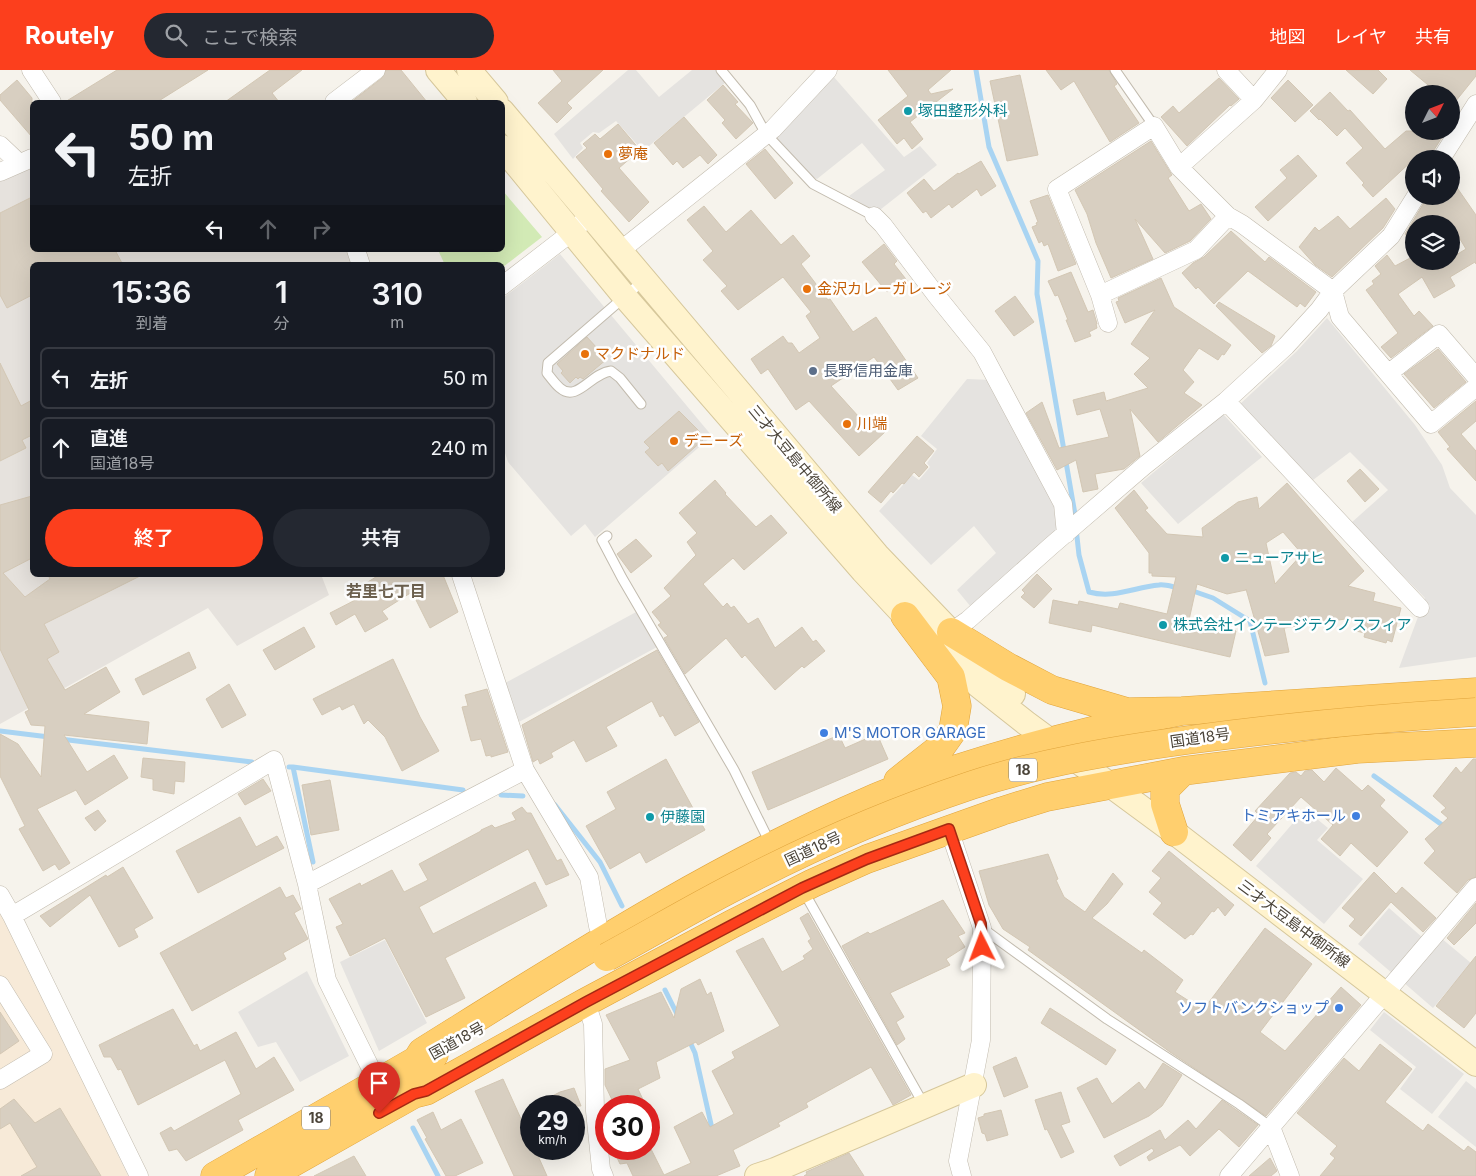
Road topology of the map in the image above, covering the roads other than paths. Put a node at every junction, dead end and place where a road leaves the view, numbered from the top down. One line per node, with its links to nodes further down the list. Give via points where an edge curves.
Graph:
1 (31, 70): 10 (street)
2 (376, 70): 11 (street)
3 (438, 70): 12 (main road)
4 (469, 70): 13 (main road)
5 (721, 70): 18 (lane, via 750,105)
6 (828, 70): 18 (street)
7 (1114, 70): 17 (lane)
8 (1226, 70): 14 (street)
9 (1278, 70): 14 (street)
10 (51, 100)
11 (337, 100)
12 (463, 100)
13 (494, 100)
14 (1254, 100): 23 (street)
15 (1476, 104): 20 (street)
16 (505, 115): 26 (main road, 三才大豆島中御所線)
17 (1154, 126): 23 (street); 34 (street, via 1057,189)
18 (766, 134): 27 (lane, via 813,184); 30 (street)
19 (0, 145): 22 (street)
20 (1447, 150)
21 (505, 151): 29 (main road, 三才大豆島中御所線)
22 (26, 161): 24 (street)
23 (1179, 167): 28 (street)
24 (0, 172)
25 (1410, 205): 33 (street, via 1390,236)
26 (590, 215): 29 (street); 30 (main road, 三才大豆島中御所線)
27 (874, 216): 42 (street, via 982,352)
28 (1228, 216): 33 (street); 34 (street, via 1196,250)
29 (572, 232): 32 (street); 35 (main road, 三才大豆島中御所線)
30 (620, 251): 31 (main road, 三才大豆島中御所線)
31 (644, 280): 35 (lane); 47 (main road, 三才大豆島中御所線, via 877,556)
32 (505, 284)
33 (1333, 291): 37 (street, via 1340,317); 40 (street, via 1286,346)
34 (1100, 295): 36 (street)
35 (625, 297): 41 (lane, via 548,363 547,373 568,394 603,372 611,371); 46 (main road, 三才大豆島中御所線)
36 (1108, 323)
37 (1389, 373): 38 (street, via 1439,334); 39 (street, via 1431,424)
38 (1476, 377)
39 (1476, 387)
40 (1226, 401): 42 (street); 45 (street)
41 (641, 404)
42 (1073, 527): 47 (street)
43 (607, 536): 60 (lane, via 602,540 622,578 734,770)
44 (462, 577): 54 (street)
45 (1420, 608)
46 (905, 616): 52 (main road, 三才大豆島中御所線, via 978,685); 57 (highway, 18, via 951,678 957,706 953,730 941,748)
47 (951, 632): 49 (highway, 18, via 1052,690 1127,712); 52 (main road, 三才大豆島中御所線)
48 (1476, 692): 49 (highway, 18)
49 (1182, 711): 52 (highway, 18)
50 (1476, 712): 67 (highway, 国道18号 / 18, bridge, via 1369,719 1222,735 1125,749 974,784 843,834 744,881)
51 (1476, 721): 67 (highway, 国道18号 / 18, via 1224,745 1130,759 1036,779 921,816)
52 (1058, 740): 56 (main road, 三才大豆島中御所線); 57 (highway, 18, via 1001,755)
53 (1476, 743): 55 (highway, 18, via 1357,749)
54 (525, 770): 61 (street); 67 (street, via 589,877 598,926)
55 (1183, 771): 56 (highway, 18); 59 (highway, via 1165,789 1165,804)
56 (1110, 786): 58 (highway, 18, via 1047,797); 59 (main road, 三才大豆島中御所線)
57 (872, 799): 60 (highway, 18)
58 (949, 829): 63 (highway, 18, via 867,859); 66 (street)
59 (1174, 832): 69 (main road, 三才大豆島中御所線)
60 (772, 845): 67 (highway, 18, via 697,884)
61 (307, 884): 65 (street, via 274,760); 73 (street, via 327,980)
62 (1476, 887): 69 (street)
63 (802, 888): 70 (highway, 18); 76 (lane)
64 (0, 895): 65 (street)
65 (12, 916): 80 (street)
66 (982, 928): 74 (street, via 981,1040); 77 (lane, via 1107,1019)
67 (608, 956): 73 (highway, 国道18号 / 18, via 427,1059 417,1060); 75 (highway, 国道18号 / 18, via 422,1085)
68 (0, 985): 72 (street, via 43,1054)
69 (1386, 994): 71 (main road, 三才大豆島中御所線); 77 (street)
70 (586, 1002): 75 (highway, 18, via 426,1091); 83 (street, via 593,1024 595,1111)
71 (1476, 1064)
72 (0, 1080)
73 (378, 1082): 81 (highway, 国道18号 / 18)
74 (974, 1085): 76 (main road); 78 (street)
75 (414, 1094): 82 (highway, 国道18号 / 18)
76 (924, 1105): 84 (main road)
77 (1271, 1127): 79 (street); 85 (street)
78 (957, 1171)
79 (1292, 1174)
80 (139, 1176)
81 (215, 1176)
82 (270, 1176)
83 (604, 1176)
84 (757, 1176)
85 (1229, 1176)

